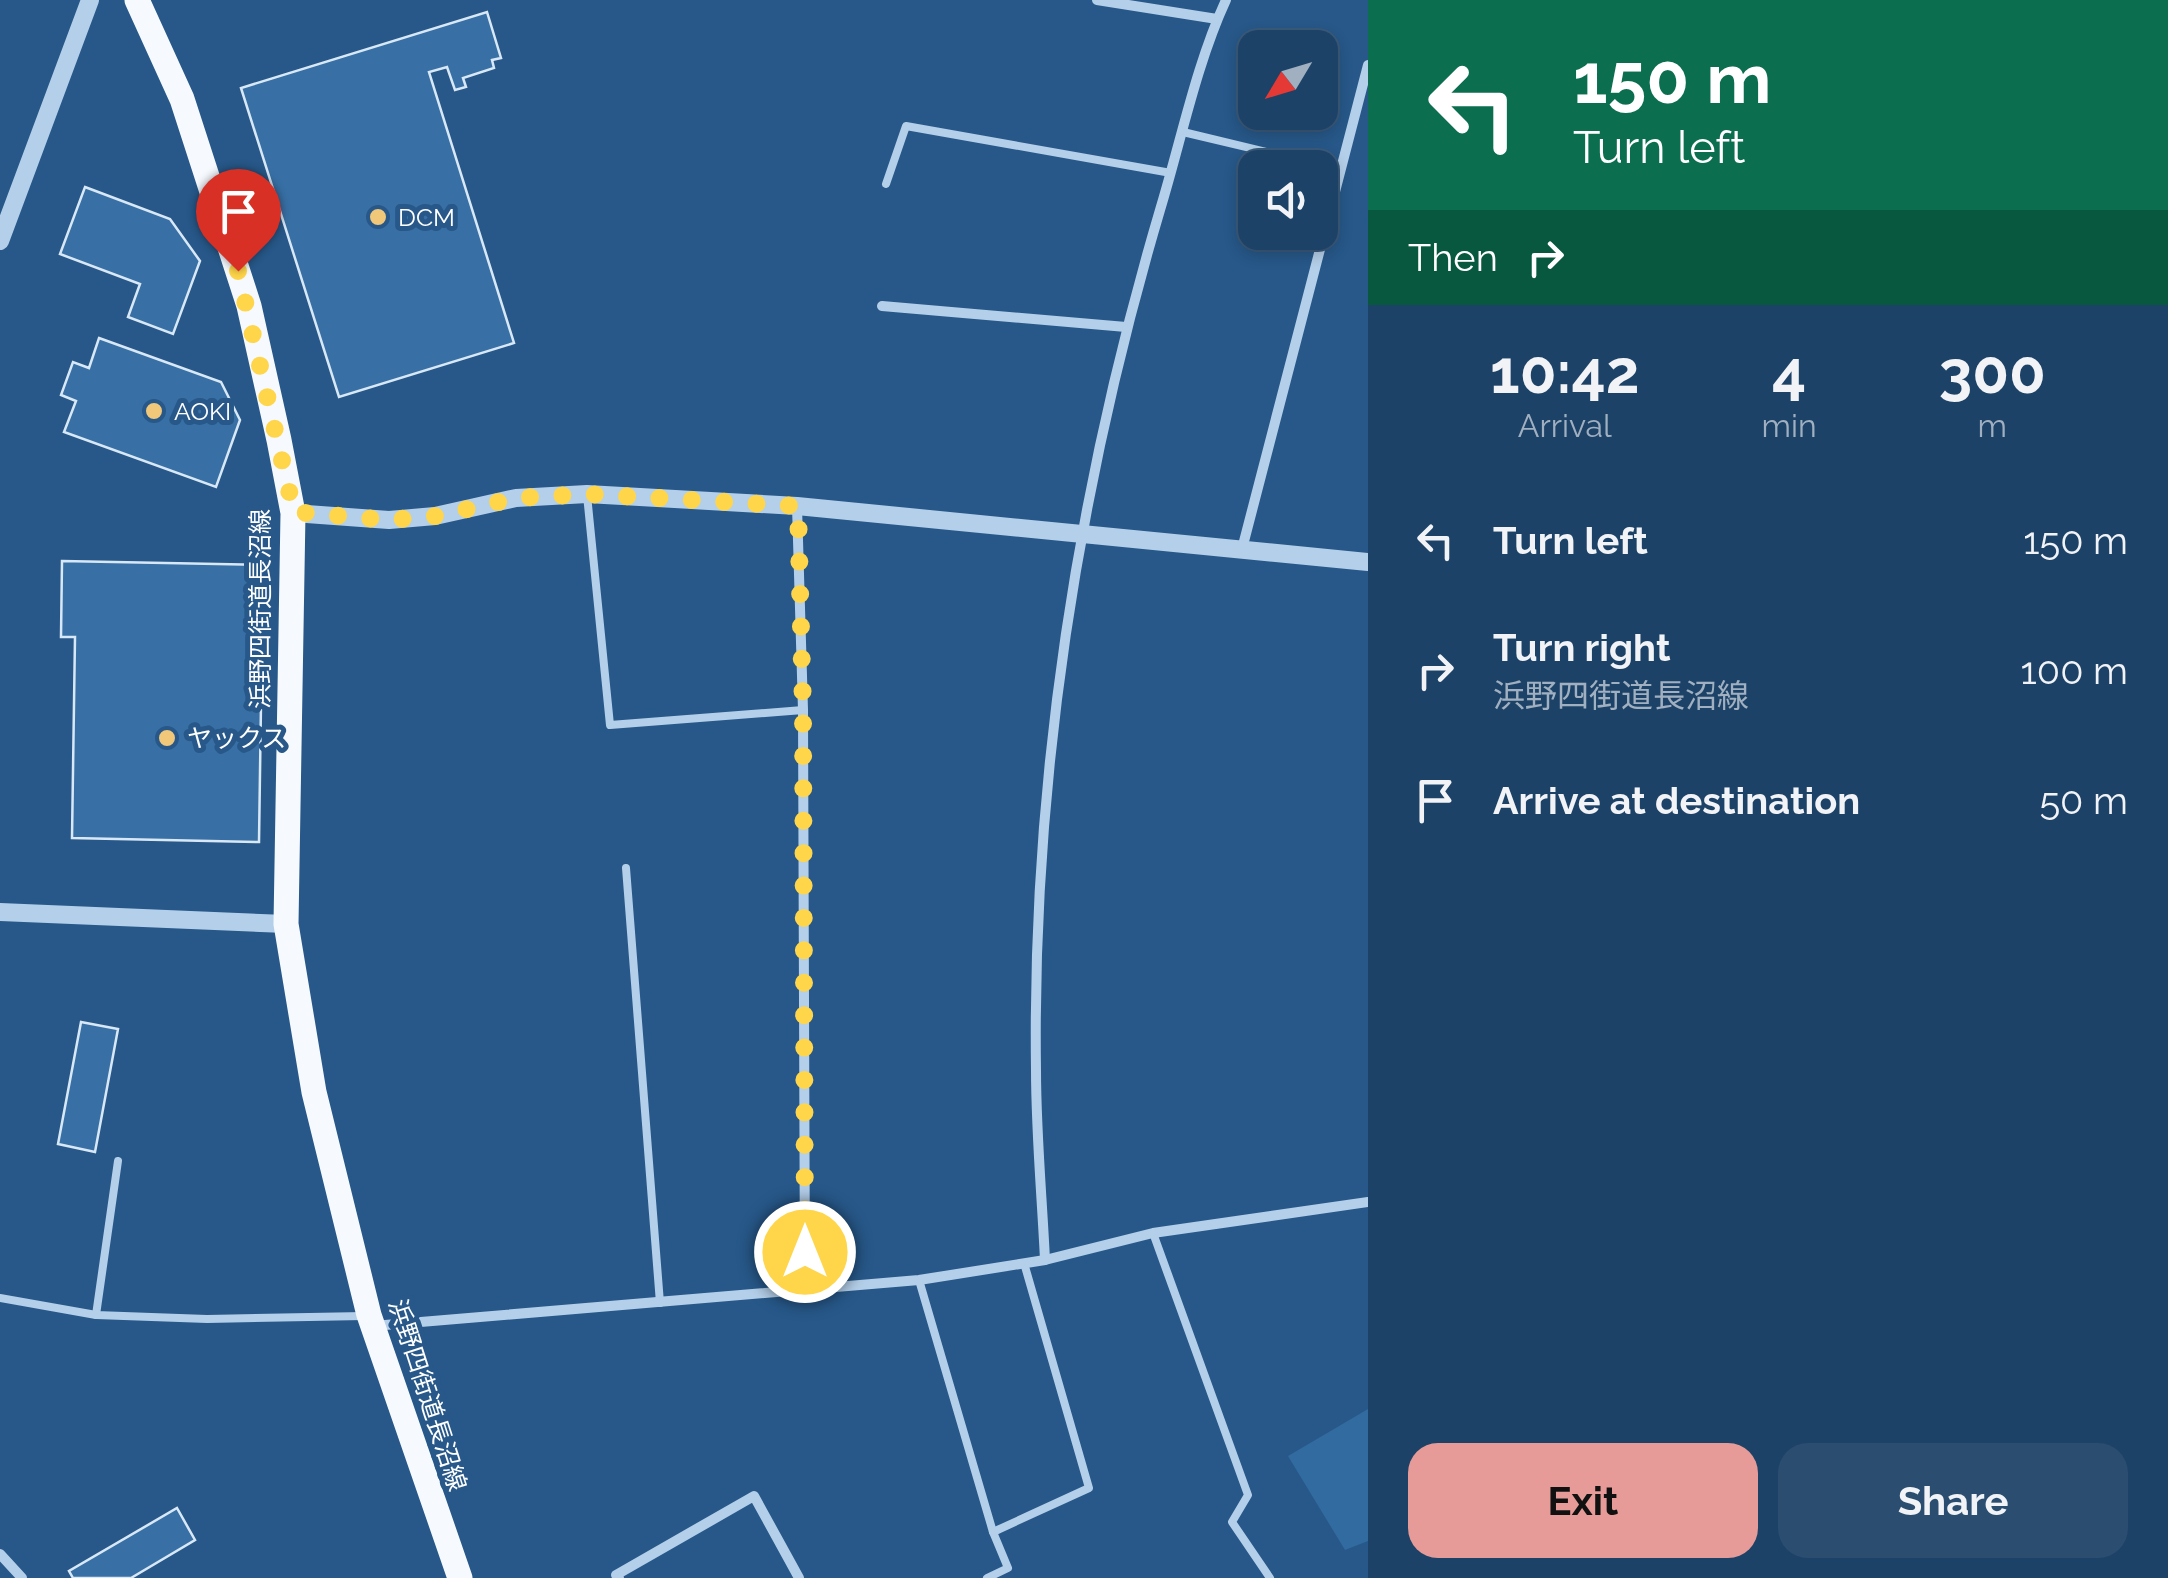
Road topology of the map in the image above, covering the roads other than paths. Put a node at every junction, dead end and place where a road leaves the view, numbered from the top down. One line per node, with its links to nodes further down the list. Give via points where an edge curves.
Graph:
1 (90, 0): 12 (street)
2 (137, 0): 18 (main road, 浜野四街道長沼線, via 182,99 249,306)
3 (1097, 0): 5 (street)
4 (1226, 0): 5 (street)
5 (1217, 19): 7 (street)
6 (1368, 65): 9 (street)
7 (1183, 132): 8 (lane); 10 (street)
8 (1258, 150)
9 (1338, 169)
10 (1172, 173): 11 (lane, via 906,126); 15 (street)
11 (886, 184)
12 (0, 240)
13 (1318, 250): 20 (street)
14 (882, 306): 15 (street)
15 (1126, 327): 19 (street)
16 (587, 494): 17 (street); 18 (street, via 516,498 389,520); 22 (lane, via 610,725)
17 (798, 506): 19 (street); 22 (street)
18 (294, 512): 25 (main road, 浜野四街道長沼線)
19 (1080, 535): 20 (street); 29 (street, via 1042,905 1036,1069)
20 (1242, 549): 21 (street)
21 (1368, 562)
22 (803, 710): 32 (street)
23 (626, 868): 34 (lane)
24 (0, 912): 25 (street)
25 (286, 924): 36 (main road, 浜野四街道長沼線, via 314,1092)
26 (118, 1161): 35 (lane)
27 (1368, 1202): 28 (street)
28 (1153, 1233): 29 (street); 44 (lane, via 1248,1496 1232,1522)
29 (1044, 1260): 30 (street)
30 (1024, 1262): 31 (street); 37 (lane, via 1089,1488)
31 (919, 1280): 32 (street); 37 (lane)
32 (806, 1291): 34 (street)
33 (0, 1298): 35 (lane)
34 (660, 1302): 36 (street)
35 (96, 1315): 36 (lane)
36 (370, 1321): 40 (main road, 浜野四街道長沼線)
37 (993, 1532): 43 (lane, via 1008,1568)
38 (0, 1554): 39 (street)
39 (22, 1578)
40 (460, 1578)
41 (619, 1578): 42 (street, via 754,1496)
42 (799, 1578)
43 (987, 1578)
44 (1270, 1578)

